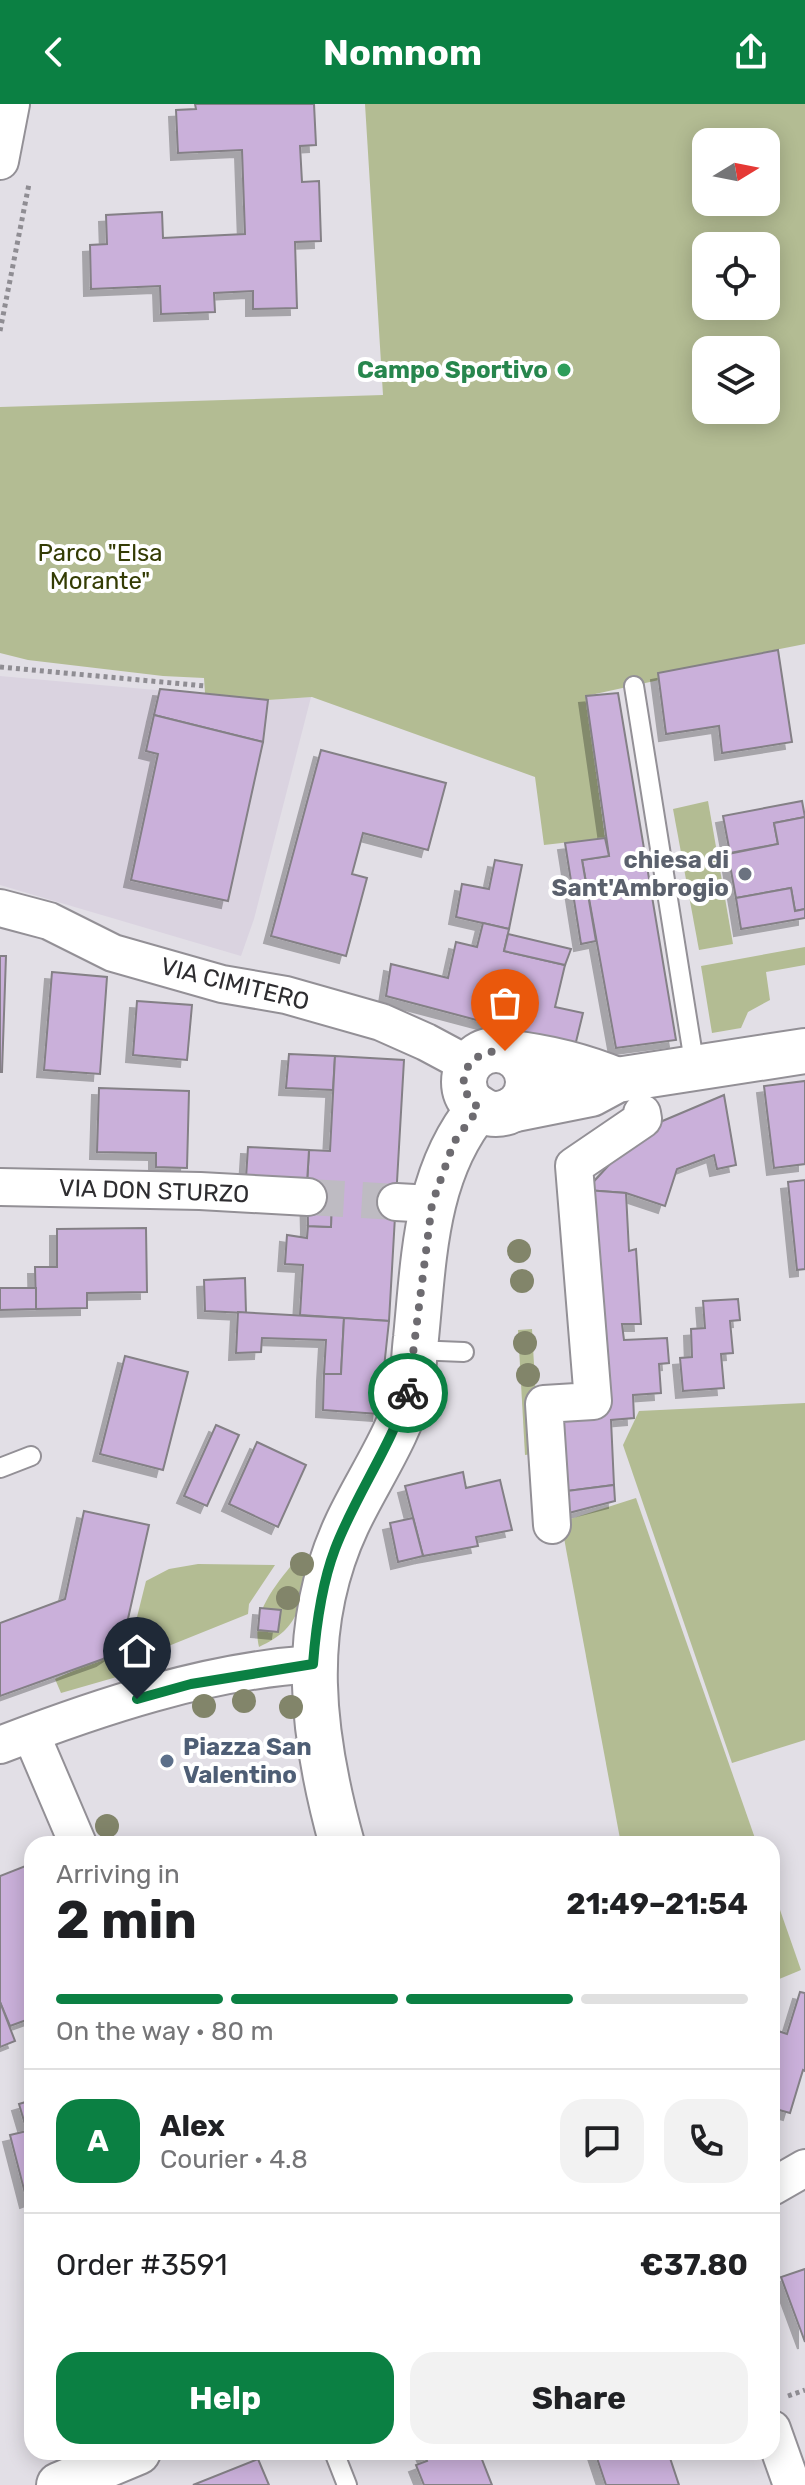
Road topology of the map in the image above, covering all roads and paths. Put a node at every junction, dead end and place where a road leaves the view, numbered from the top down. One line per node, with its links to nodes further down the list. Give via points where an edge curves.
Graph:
1 (9, 139): 2 (path)
2 (0, 331)
3 (0, 667): 4 (path)
4 (205, 686)
5 (634, 686): 10 (lane)
6 (0, 908): 9 (street, VIA CIMITERO, via 49,921 113,953 381,1022)
7 (805, 1051): 10 (street)
8 (511, 1053): 9 (street, via 492,1050); 11 (street, via 592,1070); 12 (street, via 527,1079 526,1091 521,1102)
9 (469, 1065): 12 (street, via 464,1086 468,1098)
10 (695, 1068): 11 (street)
11 (630, 1097): 12 (street, via 591,1094); 19 (street, via 643,1119 574,1166 593,1401 544,1404)
12 (495, 1109): 15 (street, via 454,1142 414,1203)
13 (0, 1187): 14 (street, VIA DON STURZO)
14 (308, 1197)
15 (414, 1350): 16 (lane); 20 (street, via 403,1411 334,1550)
16 (464, 1352)
17 (31, 1456): 18 (lane)
18 (0, 1468)
19 (552, 1525)
20 (313, 1664): 21 (street, via 191,1684); 23 (street, via 316,1714)
21 (15, 1740): 22 (street)
22 (73, 1836)
23 (340, 1836)
24 (805, 2168): 25 (street)
25 (780, 2182)
26 (780, 2451): 31 (street)
27 (119, 2460): 29 (street)
28 (337, 2460): 30 (lane)
29 (59, 2485)
30 (347, 2485)
31 (792, 2485)

